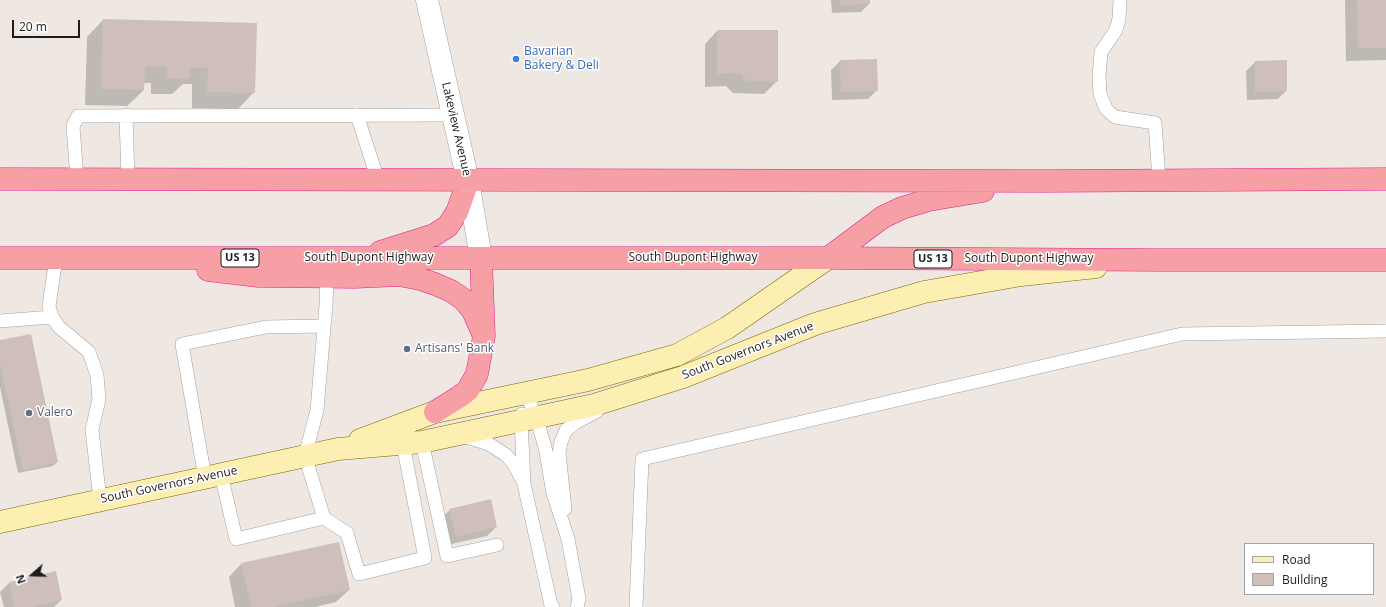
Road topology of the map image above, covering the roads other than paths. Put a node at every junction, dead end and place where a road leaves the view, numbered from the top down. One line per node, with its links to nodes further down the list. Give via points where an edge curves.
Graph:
1 (427, 0): 5 (street, Lakeview Avenue)
2 (1120, 0): 12 (lane, via 1116,30 1102,52 1100,94 1106,109 1115,116 1155,123)
3 (126, 115): 4 (lane); 7 (lane, via 78,116 74,126); 8 (lane)
4 (357, 115): 5 (lane); 10 (lane)
5 (453, 115): 11 (street, Lakeview Avenue)
6 (0, 179): 7 (highway)
7 (78, 179): 8 (highway)
8 (128, 179): 10 (highway)
9 (1386, 179): 12 (highway)
10 (378, 180): 11 (highway)
11 (468, 180): 13 (highway); 17 (highway, via 457,212 443,230); 18 (street, Lakeview Avenue)
12 (1159, 180): 13 (highway)
13 (1045, 181): 19 (highway, via 929,200 902,208 883,216)
14 (0, 258): 15 (highway, South Dupont Highway / US 13)
15 (56, 258): 16 (highway, South Dupont Highway / US 13); 23 (lane, via 49,306)
16 (95, 258): 17 (highway, South Dupont Highway / US 13); 22 (highway, via 258,276)
17 (360, 258): 18 (highway, South Dupont Highway / US 13)
18 (481, 258): 19 (highway, South Dupont Highway / US 13); 27 (highway)
19 (828, 258): 20 (highway, South Dupont Highway / US 13); 29 (main road, South Governors Avenue, via 727,328 677,355 588,380)
20 (1159, 260): 21 (highway, South Dupont Highway / US 13); 28 (main road, South Governors Avenue, via 1021,275 924,292 815,324 683,377)
21 (1386, 260)
22 (327, 277): 25 (lane); 27 (highway, via 400,275 435,284 463,299 473,311)
23 (52, 317): 24 (lane); 38 (lane, via 59,327 89,352 97,375 99,399 92,430)
24 (0, 321)
25 (324, 326): 35 (lane, via 317,410); 36 (lane, via 266,327 182,344)
26 (1386, 331): 45 (lane, via 1182,334 642,459)
27 (484, 336): 30 (highway, via 477,374 468,390)
28 (640, 390): 31 (main road, South Governors Avenue, via 594,405); 41 (lane, via 586,416 566,430 559,453)
29 (526, 393): 30 (main road, South Governors Avenue); 31 (lane)
30 (435, 412): 34 (main road, South Governors Avenue)
31 (529, 419): 32 (main road, South Governors Avenue); 37 (lane); 41 (lane, via 545,447 553,493)
32 (460, 434): 33 (main road, South Governors Avenue); 37 (lane, via 489,444 506,455)
33 (412, 443): 34 (main road, South Governors Avenue); 39 (lane, via 425,558 359,574 347,533); 42 (lane, via 447,556)
34 (338, 449): 35 (main road, South Governors Avenue)
35 (305, 456): 36 (main road, South Governors Avenue); 39 (lane)
36 (213, 476): 38 (main road, South Governors Avenue); 39 (lane, via 236,539)
37 (524, 484): 43 (lane)
38 (100, 500): 40 (main road, South Governors Avenue)
39 (324, 518)
40 (0, 522)
41 (568, 539): 44 (lane, via 580,599)
42 (497, 545)
43 (553, 607)
44 (577, 607)
45 (636, 607)

